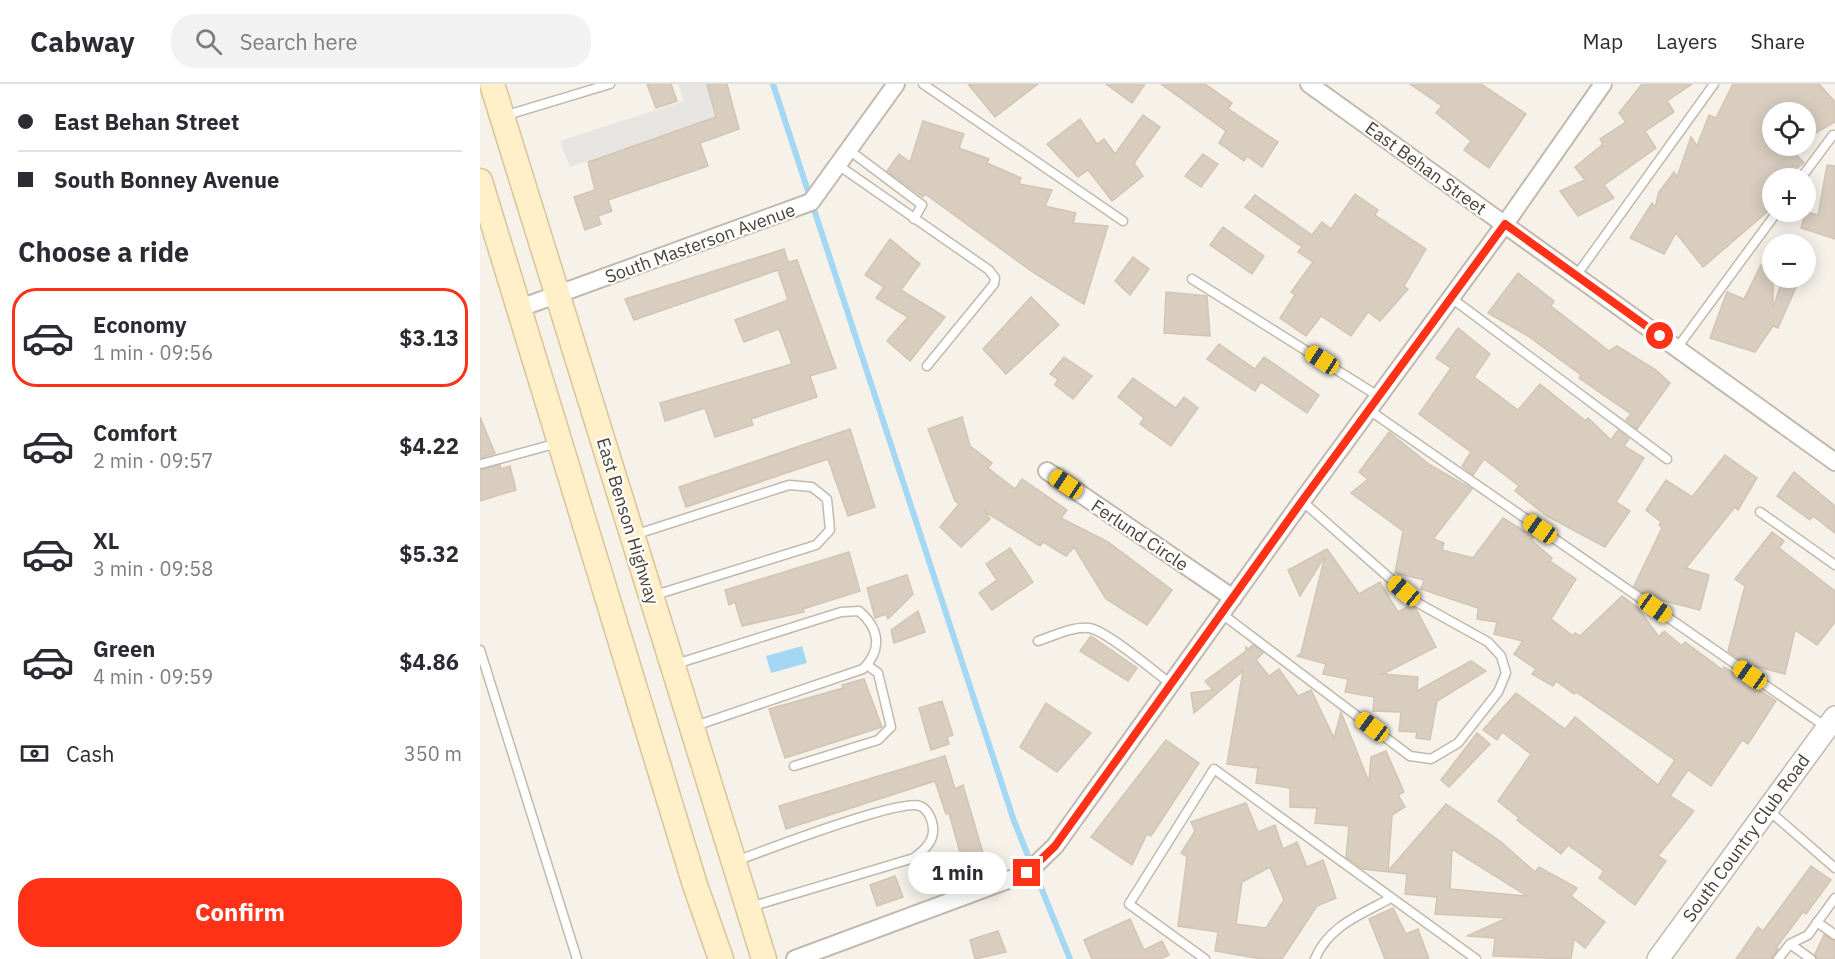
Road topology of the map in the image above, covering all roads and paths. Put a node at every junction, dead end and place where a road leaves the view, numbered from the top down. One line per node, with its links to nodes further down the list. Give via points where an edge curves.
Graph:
1 (492, 84): 8 (main road, East Benson Highway)
2 (610, 84): 8 (lane)
3 (896, 84): 10 (street, South Masterson Avenue)
4 (923, 84): 15 (lane)
5 (1309, 84): 17 (street, East Behan Street)
6 (1603, 84): 17 (street)
7 (1714, 84): 18 (lane)
8 (502, 116): 20 (main road, East Benson Highway)
9 (1833, 135): 12 (lane)
10 (849, 150): 11 (street, South Masterson Avenue); 14 (lane, via 922,205)
11 (838, 165): 14 (lane); 20 (street, South Masterson Avenue, via 811,202)
12 (1808, 168)
13 (480, 181): 22 (main road)
14 (914, 219): 24 (lane, via 995,278)
15 (1123, 221)
16 (1770, 222): 23 (lane)
17 (1505, 224): 18 (street, East Behan Street); 21 (street)
18 (1576, 276): 23 (street, East Behan Street)
19 (1192, 279): 25 (lane)
20 (559, 294): 22 (street, South Masterson Avenue); 33 (main road, East Benson Highway)
21 (1450, 297): 25 (street); 27 (lane)
22 (520, 308): 26 (main road)
23 (1677, 348): 28 (street, East Behan Street)
24 (927, 366)
25 (1373, 403): 31 (street); 43 (lane)
26 (561, 442): 29 (lane); 56 (main road)
27 (1667, 459)
28 (1835, 462)
29 (481, 464)
30 (1047, 471): 36 (street, Ferlund Circle)
31 (1302, 501): 36 (street); 37 (lane, via 1418,603 1488,642 1502,656 1506,673 1498,692 1458,743 1431,759 1410,756)
32 (1760, 512): 34 (lane)
33 (632, 535): 35 (main road, East Benson Highway); 35 (lane, via 789,484 812,487 827,500 830,530 816,545)
34 (1835, 565)
35 (651, 596): 40 (main road, East Benson Highway)
36 (1233, 598): 37 (street)
37 (1222, 614): 42 (street)
38 (1038, 641): 42 (lane, via 1089,628)
39 (480, 650): 55 (lane)
40 (672, 665): 41 (lane, via 841,612 859,611 877,635); 44 (main road, East Benson Highway)
41 (867, 665): 44 (lane); 45 (lane, via 878,673 891,727 878,740)
42 (1171, 684): 58 (street, via 1055,846 1027,873)
43 (1831, 722): 46 (street, South Country Club Road)
44 (692, 727): 47 (main road, East Benson Highway)
45 (794, 766)
46 (1767, 809): 48 (lane); 62 (street, South Country Club Road)
47 (733, 862): 51 (main road, East Benson Highway); 51 (lane, via 908,805 920,806 929,814 931,841 914,858)
48 (1835, 868)
49 (1391, 898): 59 (lane, via 1214,770 1129,904); 60 (lane, via 1337,929 1326,938); 61 (lane)
50 (1835, 898): 52 (lane)
51 (747, 908): 57 (main road, East Benson Highway)
52 (1817, 922): 53 (lane); 54 (lane, via 1808,935)
53 (1835, 935)
54 (1790, 944): 63 (lane); 64 (lane)
55 (577, 959)
56 (721, 959)
57 (764, 959)
58 (795, 959)
59 (1205, 959)
60 (1315, 959)
61 (1476, 959)
62 (1658, 959)
63 (1778, 959)
64 (1811, 959)

